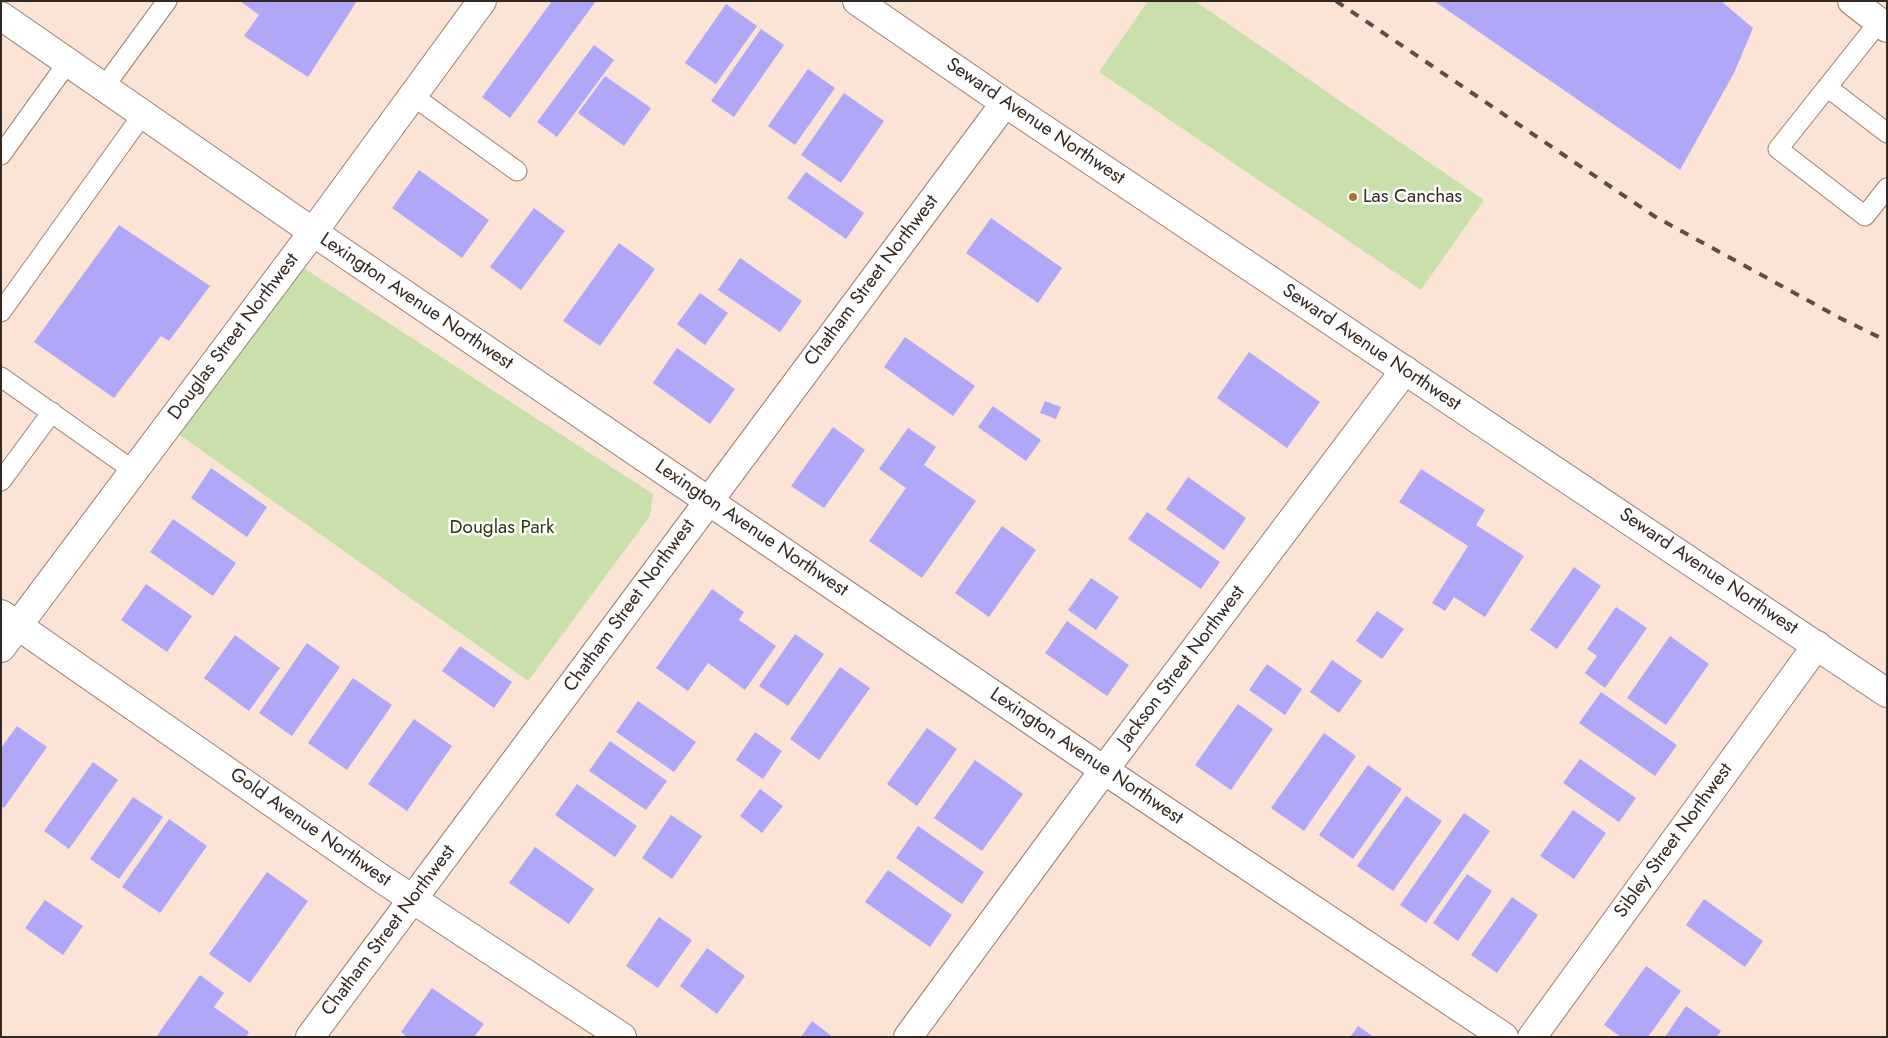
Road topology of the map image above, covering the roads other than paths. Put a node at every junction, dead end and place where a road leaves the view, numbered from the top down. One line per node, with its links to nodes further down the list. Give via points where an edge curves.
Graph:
1 (167, 1): 8 (lane)
2 (482, 1): 10 (street, Douglas Street Northwest)
3 (857, 1): 11 (street, Seward Avenue Northwest)
4 (1852, 1): 6 (street)
5 (1, 16): 7 (street, Lexington Avenue Northwest)
6 (1883, 25): 9 (lane)
7 (68, 62): 8 (street, Lexington Avenue Northwest); 14 (lane)
8 (104, 87): 12 (street, Lexington Avenue Northwest)
9 (1827, 87): 13 (lane); 16 (lane, via 1778,149 1865,216)
10 (413, 96): 15 (lane); 17 (street, Douglas Street Northwest)
11 (1004, 103): 20 (street, Seward Avenue Northwest); 25 (street, Chatham Street Northwest)
12 (143, 114): 17 (street, Lexington Avenue Northwest); 18 (lane)
13 (1887, 134)
14 (1, 155)
15 (517, 172)
16 (1887, 188)
17 (313, 232): 23 (street, Douglas Street Northwest); 25 (street, Lexington Avenue Northwest)
18 (8, 287): 19 (lane)
19 (1, 312)
20 (1405, 370): 27 (street, Seward Avenue Northwest); 30 (street, Jackson Street Northwest)
21 (1, 377): 22 (lane)
22 (52, 412): 23 (lane); 24 (lane)
23 (134, 471): 26 (street, Douglas Street Northwest)
24 (1, 481)
25 (708, 500): 30 (street, Lexington Avenue Northwest); 31 (street, Chatham Street Northwest)
26 (9, 620): 28 (street, Douglas Street Northwest); 31 (street, Gold Avenue Northwest)
27 (1817, 645): 29 (street, Seward Avenue Northwest); 36 (street, Sibley Street Northwest)
28 (1, 648)
29 (1887, 692)
30 (1104, 770): 34 (street, Jackson Street Northwest); 35 (street, Lexington Avenue Northwest)
31 (413, 899): 32 (street, Chatham Street Northwest); 33 (street, Gold Avenue Northwest)
32 (310, 1037)
33 (622, 1037)
34 (908, 1037)
35 (1504, 1037)
36 (1532, 1037)

